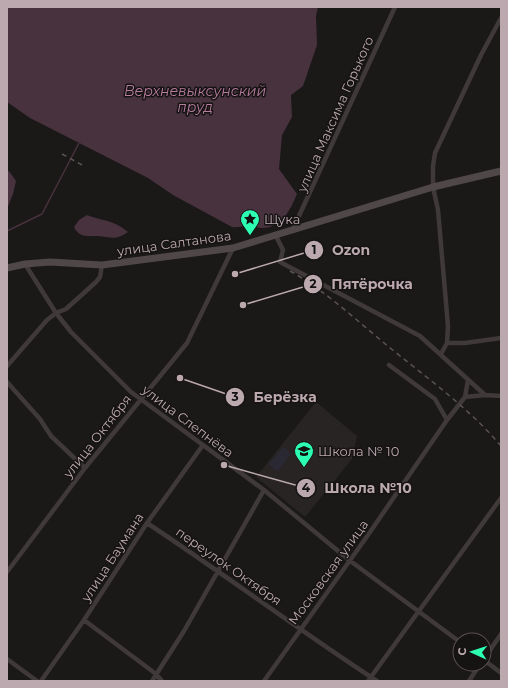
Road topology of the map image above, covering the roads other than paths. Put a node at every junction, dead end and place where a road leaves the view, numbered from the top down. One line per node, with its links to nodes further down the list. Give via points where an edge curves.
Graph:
1 (395, 7): 5 (street, улица Максима Горького)
2 (501, 18): 4 (street, via 435,153)
3 (501, 171): 4 (main road, улица Салтанова)
4 (433, 187): 5 (main road, улица Салтанова); 13 (street, via 438,210)
5 (293, 229): 6 (main road, улица Салтанова)
6 (276, 236): 7 (main road, улица Салтанова); 14 (street, via 283,250 280,262 420,336)
7 (233, 248): 9 (main road, улица Салтанова); 22 (street, улица Октября, via 187,343)
8 (25, 264): 9 (main road, улица Салтанова, via 50,262); 10 (main road, улица Салтанова); 11 (street, улица Слепнёва)
9 (102, 265): 11 (street, via 100,277 96,282 66,309)
10 (8, 267)
11 (56, 313): 16 (street); 22 (street, улица Слепнёва, via 89,351)
12 (501, 338): 13 (street, via 465,344)
13 (448, 343): 14 (street)
14 (442, 354): 17 (street)
15 (389, 365): 23 (street, via 435,399)
16 (7, 366)
17 (468, 380): 19 (street); 21 (street)
18 (7, 382): 25 (street, via 40,419 51,436)
19 (485, 395): 20 (street); 21 (street)
20 (501, 396)
21 (466, 397): 23 (street, Московская улица)
22 (140, 399): 24 (street, улица Слепнёва); 25 (street, улица Октября)
23 (447, 420): 29 (street, Московская улица)
24 (203, 445): 26 (street, улица Слепнёва); 28 (street, улица Баумана)
25 (85, 468): 31 (street, улица Октября)
26 (264, 490): 29 (street, улица Слепнёва); 30 (street)
27 (501, 498): 32 (street)
28 (147, 523): 30 (street, переулок Октября); 33 (street, улица Баумана)
29 (349, 560): 32 (street, улица Слепнёва); 34 (street, Московская улица)
30 (219, 570): 34 (street, переулок Октября); 42 (street)
31 (7, 572)
32 (418, 611): 36 (street, улица Слепнёва); 43 (street)
33 (84, 620): 42 (street); 45 (street, улица Баумана)
34 (300, 630): 43 (street, переулок Октября); 48 (street, Московская улица)
35 (501, 634): 37 (street)
36 (452, 636)
37 (492, 647)
38 (7, 659): 44 (street)
39 (492, 666): 41 (street)
40 (475, 672): 50 (street)
41 (501, 673)
42 (156, 674): 46 (street); 47 (street)
43 (370, 679): 49 (street, переулок Октября)
44 (37, 681)
45 (41, 681)
46 (152, 681)
47 (162, 681)
48 (264, 681)
49 (377, 681)
50 (469, 681)

